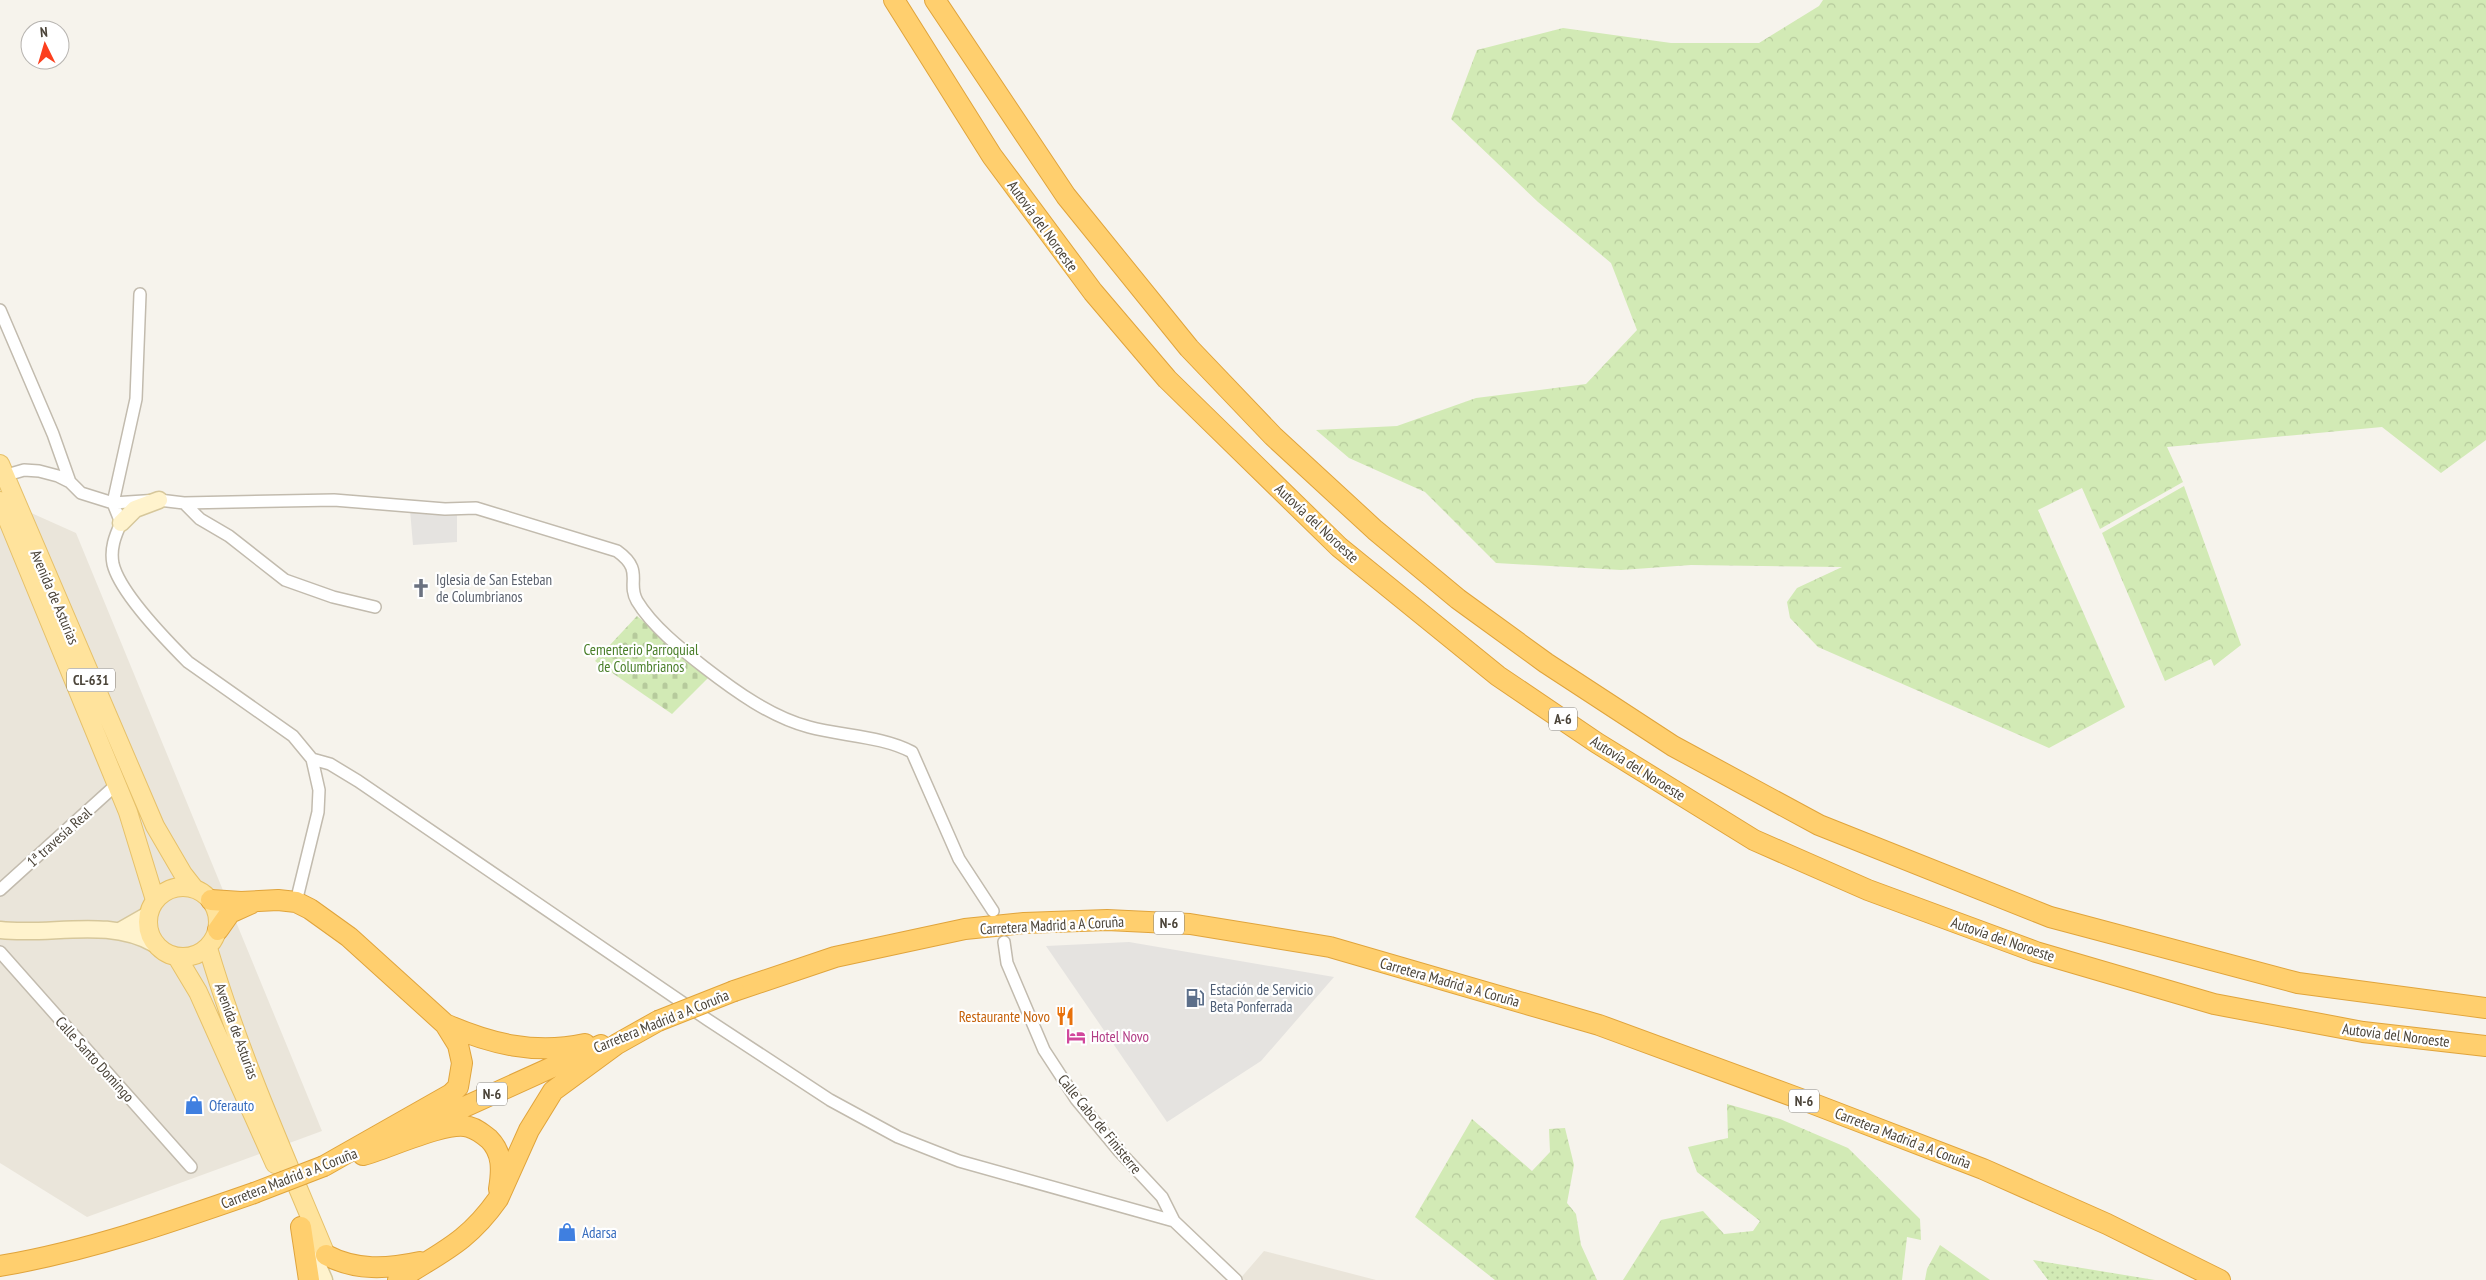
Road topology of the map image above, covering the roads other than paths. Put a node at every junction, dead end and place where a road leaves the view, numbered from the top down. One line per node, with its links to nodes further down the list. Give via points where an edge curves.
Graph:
1 (894, 0): 33 (highway, Autovía del Noroeste / A-6, via 992,156 1093,292 1166,379 1339,547 1498,676 1597,743 1754,840 1868,890 2036,952 2214,1004 2362,1032)
2 (935, 0): 30 (highway, A-6, via 1066,196 1189,348 1273,436 1375,530 1458,599 1546,663 1673,746 1819,825 2050,917 2298,983)
3 (140, 294): 9 (street, via 136,399)
4 (0, 310): 6 (street)
5 (2, 472): 6 (street, via 30,470); 15 (main road, Avenida de Asturias / CL-631, via 155,826)
6 (70, 482): 9 (street, via 81,493)
7 (0, 500): 14 (main road, Avenida de Asturias / CL-631)
8 (159, 500): 9 (street); 10 (street); 11 (main road, via 135,509)
9 (113, 503): 11 (street)
10 (184, 503): 12 (street, via 285,580); 21 (street, via 334,500 476,508 617,551 632,566 636,599 667,635 703,667 749,699 807,726 912,752 959,859)
11 (121, 523): 13 (street, via 112,546 113,564 147,617 188,662 293,736)
12 (375, 607)
13 (312, 759): 19 (street, via 319,790 318,812); 37 (street, via 330,764 358,782 746,1046 854,1113 898,1136 959,1161)
14 (117, 784): 16 (street, 1ª travesía Real); 20 (main road, Avenida de Asturias / CL-631, via 128,812)
15 (194, 888): 17 (main road, CL-631); 20 (main road, via 167,890)
16 (0, 890)
17 (211, 900): 18 (highway); 23 (main road, via 217,912)
18 (260, 901): 19 (highway); 23 (highway, via 230,913)
19 (296, 902): 32 (highway, via 349,937)
20 (152, 908): 24 (main road); 26 (main road, CL-631, via 148,930)
21 (993, 911)
22 (0, 930): 24 (main road)
23 (218, 930): 27 (main road)
24 (120, 931): 26 (main road, via 142,936)
25 (1004, 942): 37 (street, Calle Cabo de Finisterre, via 1007,963 1044,1050 1076,1099 1162,1197)
26 (155, 944): 29 (main road)
27 (208, 948): 29 (main road, via 192,956); 39 (main road, Avenida de Asturias, via 224,1001 274,1132)
28 (0, 952): 35 (street, Calle Santo Domingo)
29 (177, 957): 38 (main road, Avenida de Asturias, via 198,992 235,1071)
30 (2486, 1008)
31 (658, 1021): 32 (highway, via 582,1044 540,1050 506,1046); 34 (highway, Carretera Madrid a A Coruña / N-6, via 434,1122); 36 (highway, via 617,1044 553,1092 529,1130); 48 (highway, Carretera Madrid a A Coruña / N-6, bridge, via 835,957 964,929 1107,920 1190,924 1330,947 1599,1025 1806,1101 1983,1169)
32 (445, 1024): 34 (highway, via 458,1045 462,1063 458,1086 436,1104)
33 (2486, 1046)
34 (324, 1166): 36 (highway, via 448,1127 468,1126 483,1134 497,1148 502,1170); 41 (highway, Carretera Madrid a A Coruña / N-6, bridge, via 159,1226 63,1254)
35 (191, 1167)
36 (498, 1199): 40 (highway, via 467,1236)
37 (1174, 1221): 47 (street, Calle Cabo de Finisterre)
38 (301, 1227): 43 (highway); 44 (main road, Avenida de Asturias)
39 (326, 1255): 42 (highway); 45 (main road, Avenida de Asturias)
40 (429, 1261): 42 (highway); 46 (highway)
41 (0, 1266)
42 (354, 1273)
43 (309, 1280)
44 (324, 1280)
45 (336, 1280)
46 (398, 1280)
47 (1236, 1280)
48 (2220, 1280)

